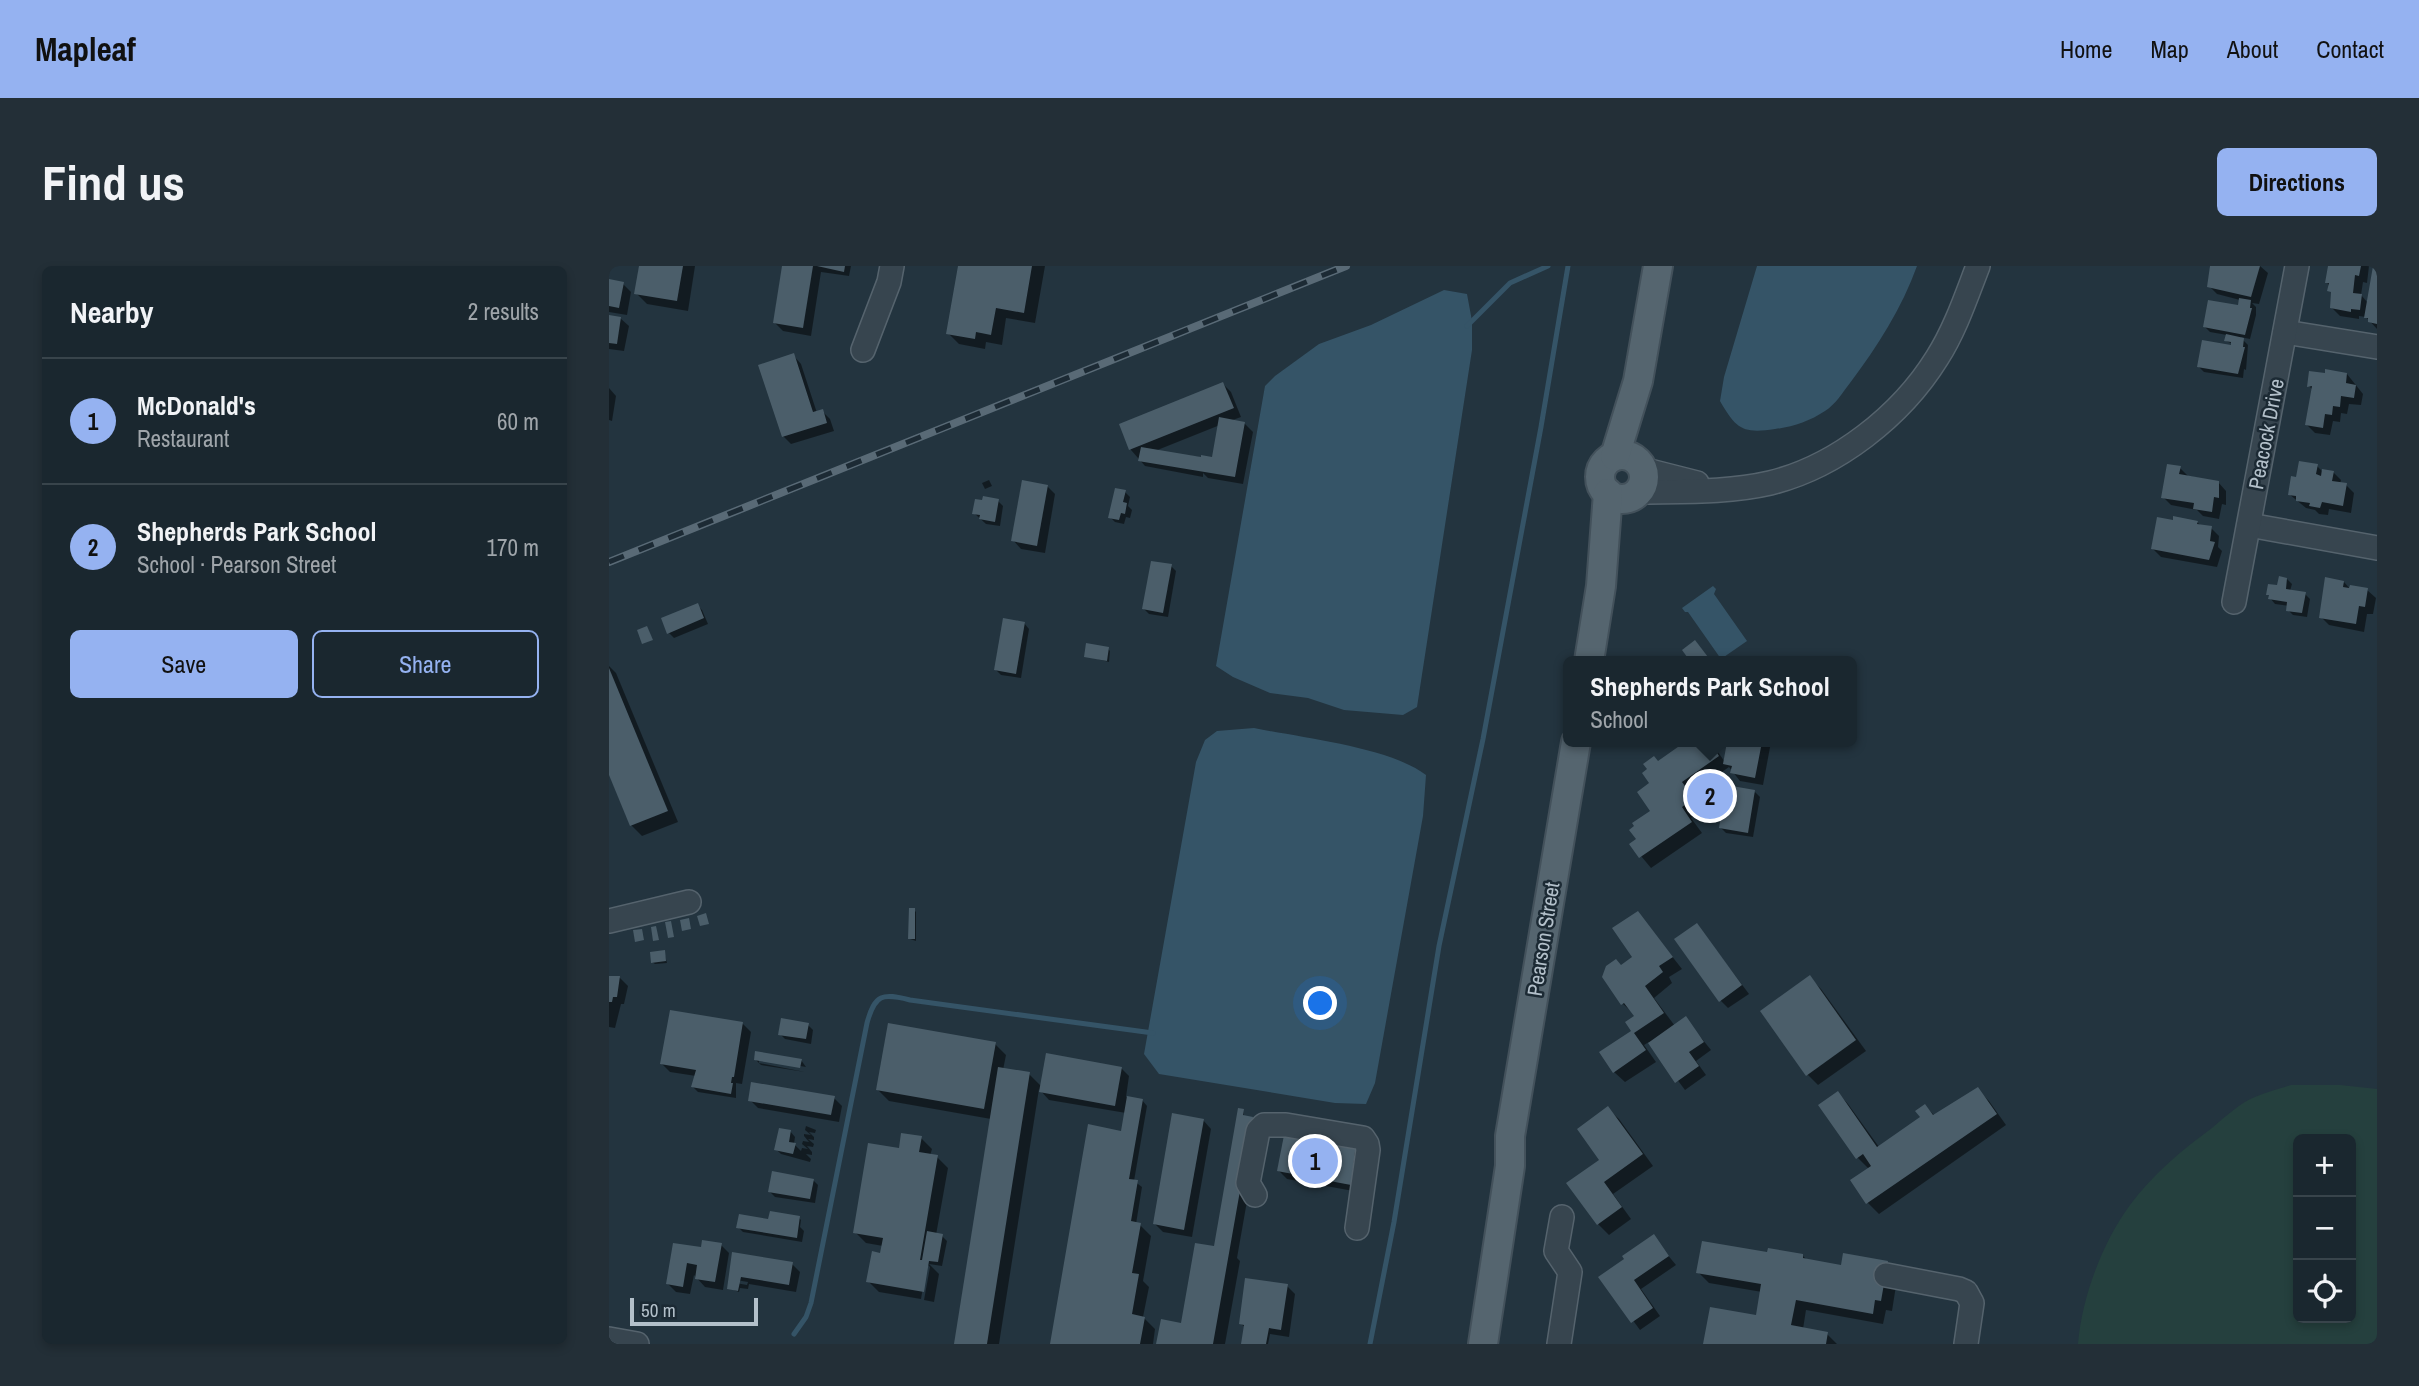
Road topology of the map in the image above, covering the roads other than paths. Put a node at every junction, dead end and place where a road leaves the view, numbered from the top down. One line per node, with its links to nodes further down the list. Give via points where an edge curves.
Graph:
1 (893, 266): 7 (street)
2 (1658, 266): 8 (main road, via 1637,381)
3 (1977, 266): 8 (street, via 1954,325 1914,390 1866,435 1820,464 1770,483 1721,489)
4 (2297, 266): 5 (street, Peacock Drive)
5 (2285, 331): 6 (street); 9 (street, Peacock Drive)
6 (2377, 347)
7 (863, 350)
8 (1628, 478): 12 (main road, via 1601,586)
9 (2249, 525): 10 (street); 11 (street, Peacock Drive)
10 (2377, 548)
11 (2234, 603)
12 (1590, 656)
13 (1575, 747): 16 (main road, Pearson Street)
14 (689, 902): 15 (street)
15 (609, 921)
16 (1510, 1136): 23 (main road, Pearson Street, via 1499,1165); 24 (main road, Pearson Street, via 1510,1166)
17 (1258, 1196): 19 (street, via 1248,1183 1258,1131 1264,1125 1363,1138 1368,1150)
18 (1563, 1217): 25 (street, via 1556,1251 1570,1272)
19 (1357, 1228)
20 (1886, 1275): 26 (street, via 1966,1292 1972,1303)
21 (609, 1339): 22 (street)
22 (637, 1344)
23 (1468, 1344)
24 (1483, 1344)
25 (1559, 1344)
26 (1966, 1344)

